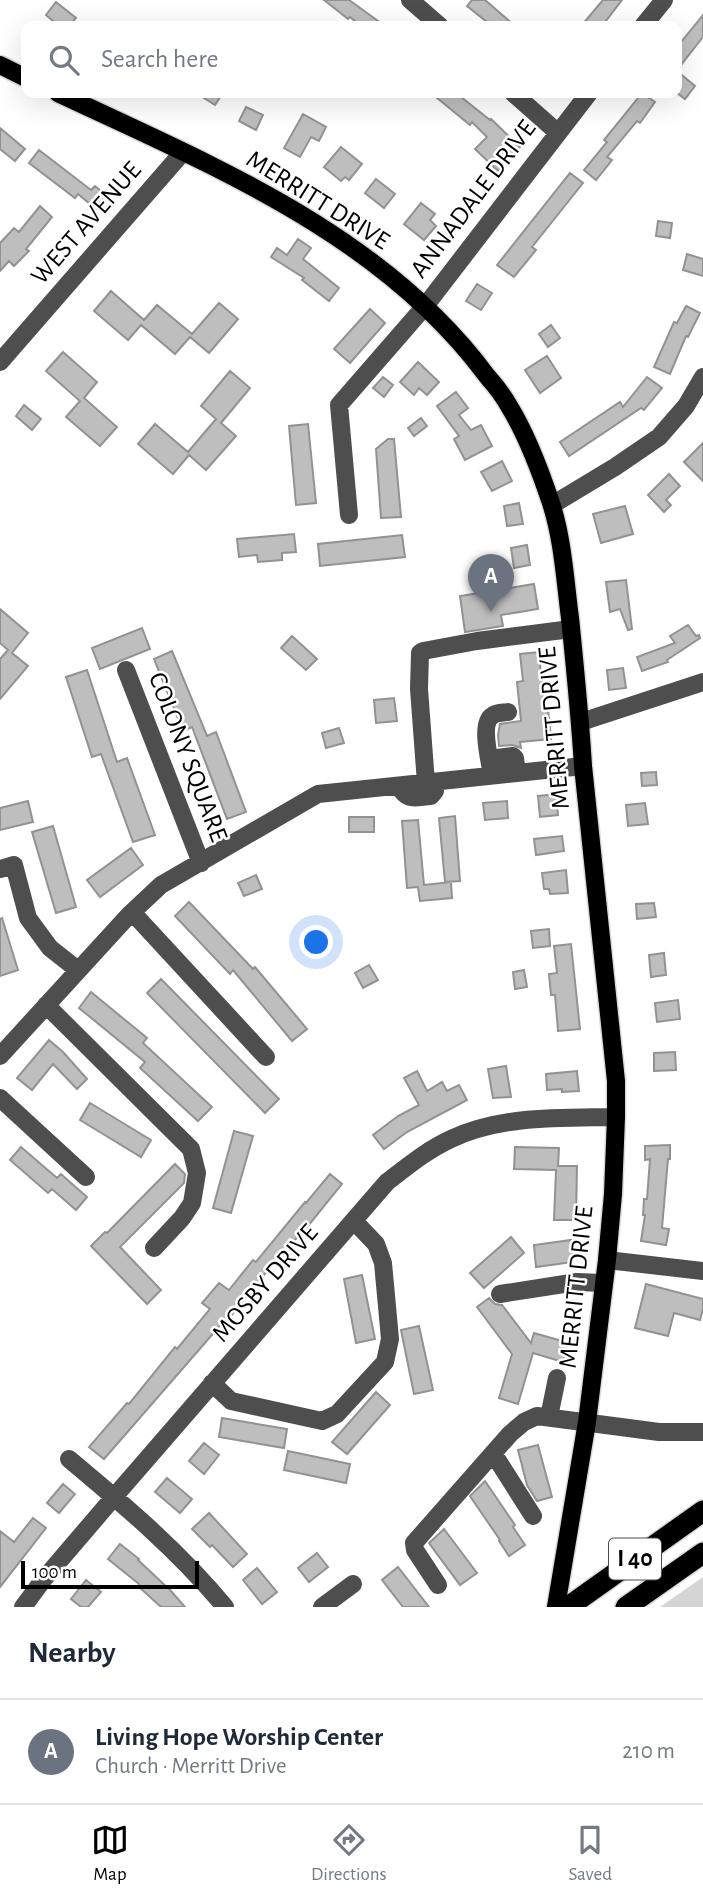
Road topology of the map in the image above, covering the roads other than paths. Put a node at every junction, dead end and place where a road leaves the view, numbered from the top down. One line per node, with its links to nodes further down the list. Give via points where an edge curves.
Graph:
1 (410, 0): 3 (street)
2 (664, 0): 4 (street)
3 (430, 6)
4 (647, 21)
5 (0, 65): 6 (main road)
6 (21, 76)
7 (69, 98): 11 (main road, MERRITT DRIVE)
8 (519, 98): 10 (street)
9 (585, 98): 10 (street, ANNADALE DRIVE)
10 (557, 132): 12 (street, ANNADALE DRIVE)
11 (183, 152): 12 (main road, MERRITT DRIVE, via 348,243); 13 (street, WEST AVENUE)
12 (426, 305): 15 (main road, MERRITT DRIVE, via 468,350 509,405); 16 (street, ANNADALE DRIVE, via 339,405)
13 (0, 362)
14 (703, 377): 15 (street, via 659,437)
15 (552, 505): 17 (main road, MERRITT DRIVE)
16 (349, 515)
17 (571, 629): 21 (main road, MERRITT DRIVE); 24 (street, via 420,653 419,689)
18 (126, 670): 25 (street, COLONY SQUARE)
19 (703, 681): 21 (street)
20 (508, 712): 23 (street, via 495,714 487,722)
21 (581, 722): 22 (main road, MERRITT DRIVE)
22 (583, 766): 23 (street, via 517,773); 33 (main road, MERRITT DRIVE)
23 (490, 767): 24 (street)
24 (430, 783): 25 (street, via 318,794)
25 (201, 863): 27 (street, via 161,885)
26 (0, 869): 28 (street, via 14,865 28,919 50,948)
27 (132, 912): 28 (street); 31 (street)
28 (78, 970): 29 (street)
29 (46, 1006): 30 (street); 36 (street, via 191,1149 197,1173 192,1203)
30 (0, 1056)
31 (266, 1057)
32 (0, 1098): 34 (street)
33 (617, 1117): 35 (street, MOSBY DRIVE, via 533,1118 492,1125 452,1139 387,1182); 37 (main road, MERRITT DRIVE)
34 (86, 1177)
35 (354, 1221): 42 (street, MOSBY DRIVE); 42 (street, via 376,1244 383,1263 390,1339 385,1362 337,1414 322,1421 231,1401)
36 (154, 1248)
37 (607, 1260): 38 (street); 39 (main road, MERRITT DRIVE)
38 (703, 1271)
39 (603, 1283): 40 (street, via 577,1282); 44 (main road, MERRITT DRIVE)
40 (500, 1294)
41 (556, 1378): 43 (street)
42 (212, 1383): 48 (street, MOSBY DRIVE)
43 (549, 1417): 44 (street); 46 (street, via 524,1422)
44 (587, 1422): 45 (street, via 659,1432); 57 (main road, MERRITT DRIVE)
45 (703, 1432)
46 (493, 1453): 50 (street); 53 (street, via 414,1543)
47 (69, 1459): 48 (street)
48 (114, 1497): 54 (street, MOSBY DRIVE); 55 (street, via 190,1565)
49 (703, 1511): 58 (highway, I 40)
50 (533, 1517)
51 (703, 1553): 59 (highway, I 40)
52 (353, 1584): 56 (street)
53 (438, 1586)
54 (23, 1607)
55 (225, 1607)
56 (322, 1607)
57 (556, 1607)
58 (568, 1607)
59 (626, 1607)

